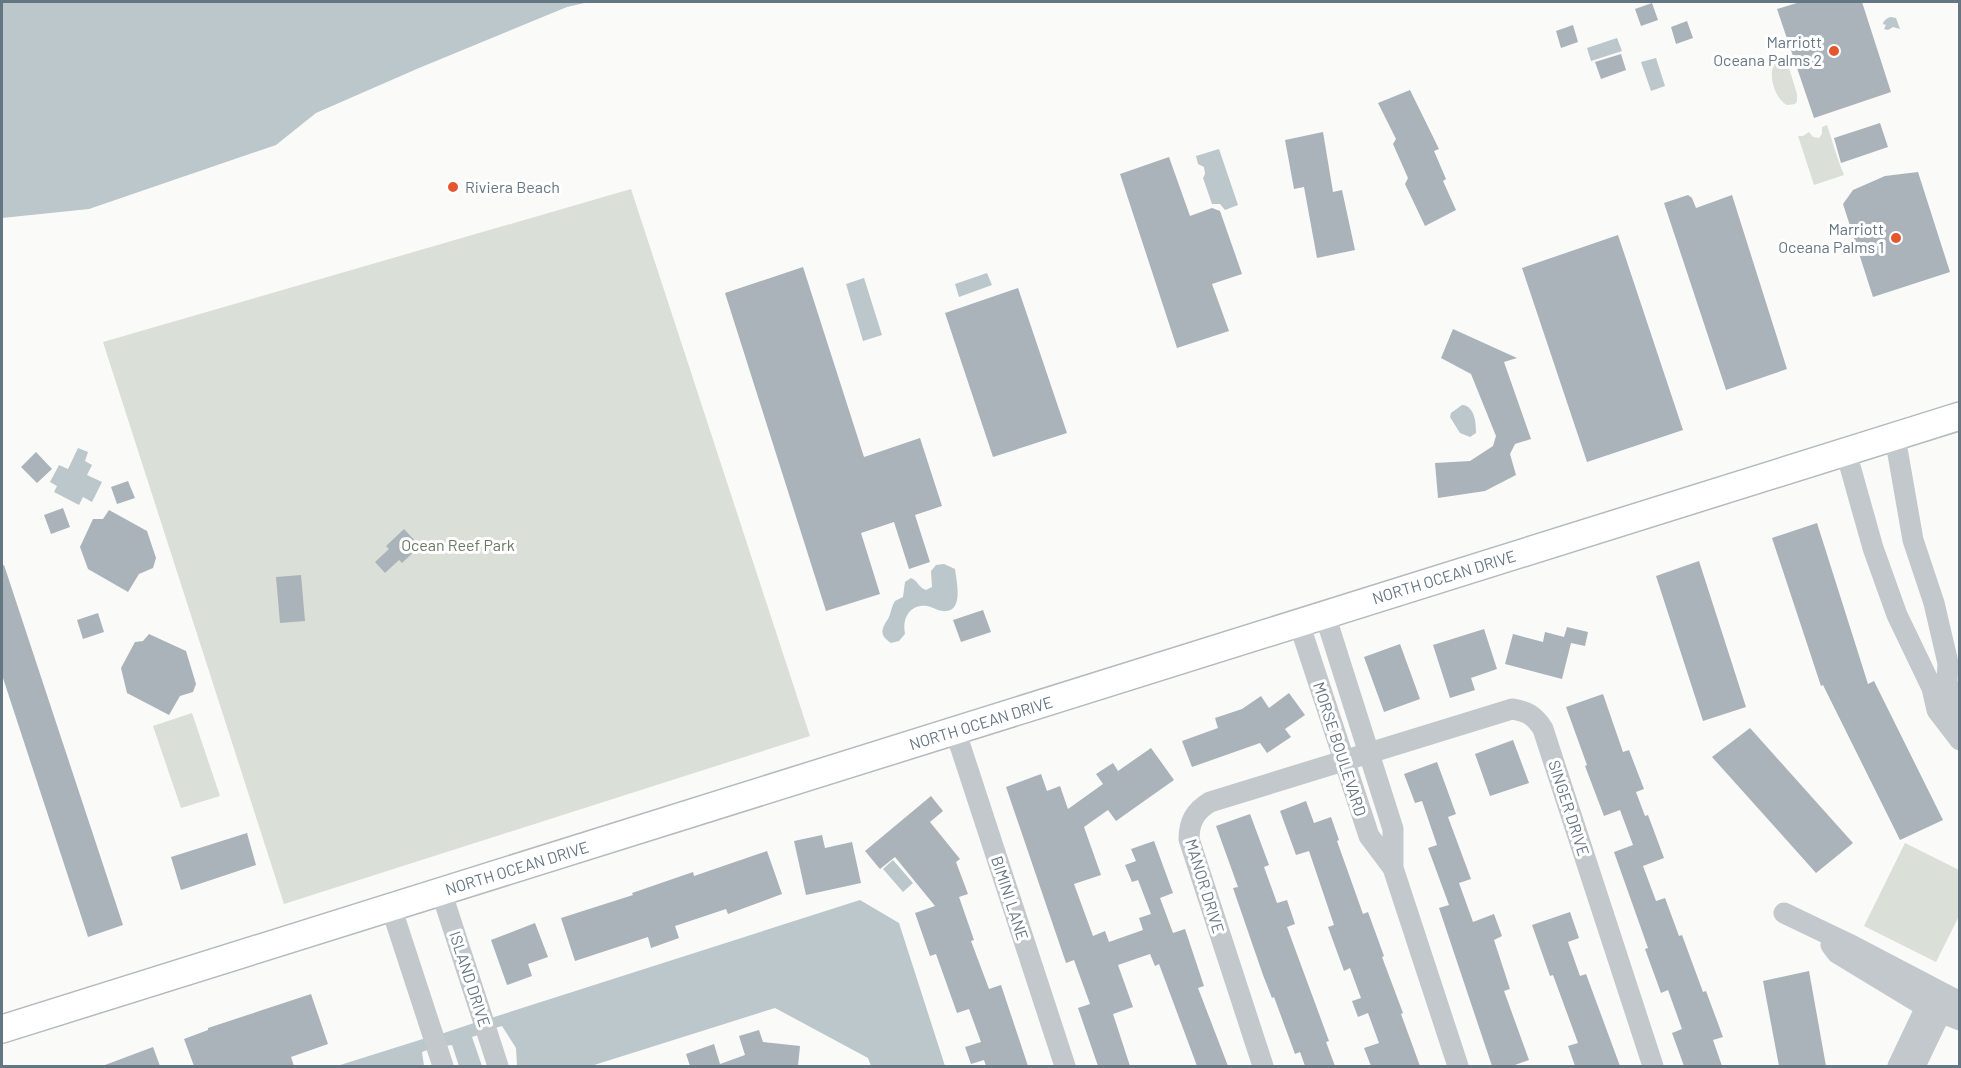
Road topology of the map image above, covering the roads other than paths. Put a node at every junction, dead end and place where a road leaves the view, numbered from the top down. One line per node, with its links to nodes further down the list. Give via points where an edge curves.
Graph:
1 (1959, 416): 2 (main road, NORTH OCEAN DRIVE)
2 (1895, 437): 3 (main road, NORTH OCEAN DRIVE); 6 (street, via 1913,540 1934,603 1948,663 1947,682)
3 (1846, 452): 4 (main road, NORTH OCEAN DRIVE); 8 (street, via 1897,615 1932,688 1937,710)
4 (1325, 615): 5 (main road, NORTH OCEAN DRIVE); 9 (street, MORSE BOULEVARD)
5 (1299, 623): 7 (main road, NORTH OCEAN DRIVE); 10 (street, MORSE BOULEVARD)
6 (1959, 711)
7 (955, 730): 12 (main road, NORTH OCEAN DRIVE); 20 (street, BIMINI LANE)
8 (1959, 740)
9 (1369, 753): 10 (street, MANOR DRIVE); 11 (street, MORSE BOULEVARD, via 1394,829); 23 (street, SINGER DRIVE, via 1512,709 1525,711 1536,719 1543,729)
10 (1344, 761): 11 (street, MORSE BOULEVARD, via 1369,836); 21 (street, MANOR DRIVE, via 1210,802 1199,808 1189,826 1189,839)
11 (1393, 868): 22 (street, MORSE BOULEVARD)
12 (441, 891): 13 (main road, NORTH OCEAN DRIVE); 19 (street, ISLAND DRIVE)
13 (391, 907): 17 (main road, NORTH OCEAN DRIVE); 18 (street)
14 (1784, 913): 15 (street, via 1820,930)
15 (1942, 1004): 16 (street); 24 (street); 25 (street)
16 (1959, 1020)
17 (2, 1029)
18 (443, 1066)
19 (498, 1066)
20 (1065, 1066)
21 (1263, 1066)
22 (1458, 1066)
23 (1653, 1066)
24 (1898, 1066)
25 (1915, 1066)

